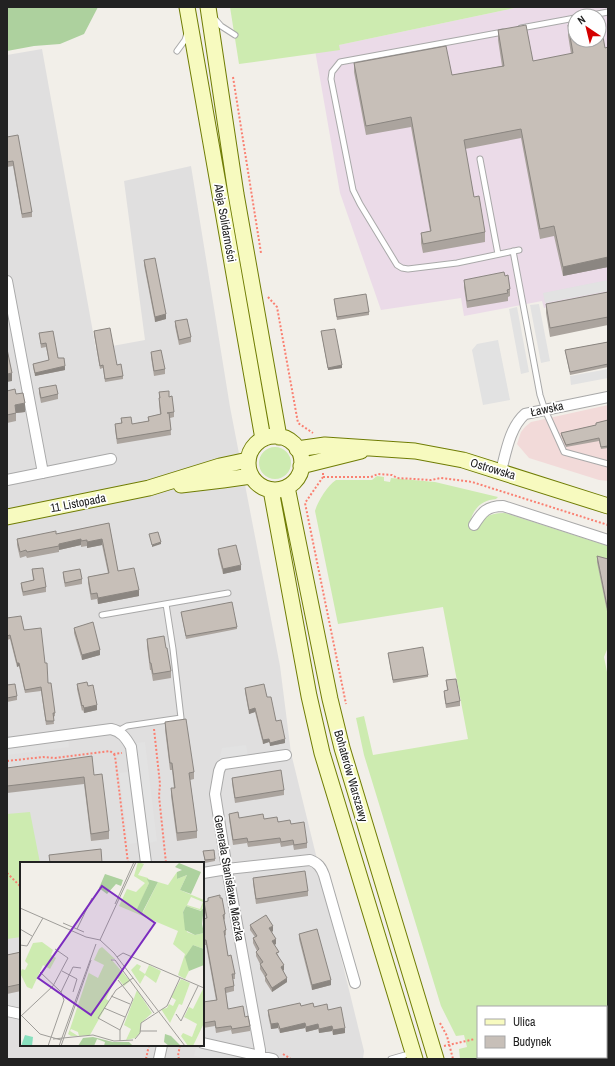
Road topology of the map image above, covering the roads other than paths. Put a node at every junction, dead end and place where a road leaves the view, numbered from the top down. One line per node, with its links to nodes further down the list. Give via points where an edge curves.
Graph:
1 (187, 7): 4 (main road, Aleja Solidarności)
2 (208, 8): 7 (lane, via 221,26); 16 (main road, Aleja Solidarności, via 236,194)
3 (567, 19): 5 (lane)
4 (190, 26): 8 (lane); 17 (main road, Aleja Solidarności)
5 (516, 29)
6 (508, 31): 12 (lane, via 340,62 332,72 331,79 353,190 397,265 408,269 457,263)
7 (235, 36)
8 (177, 50)
9 (480, 159): 12 (lane)
10 (519, 250): 11 (lane)
11 (513, 251): 12 (lane); 15 (lane)
12 (498, 254)
13 (7, 281): 25 (street)
14 (608, 397): 15 (street, Ławska)
15 (545, 410): 22 (lane, via 564,452); 24 (street, Ławska, via 525,414 518,420)
16 (279, 437): 17 (main road); 19 (main road, via 293,443)
17 (263, 439): 21 (main road, via 253,448)
18 (374, 448): 19 (main road, Ostrowska, via 325,445); 23 (main road, Ostrowska); 24 (main road, Ostrowska, via 415,451 463,460)
19 (297, 449): 23 (main road, via 301,457)
20 (111, 459): 25 (street)
21 (248, 460): 26 (main road); 29 (main road, 11 Listopada)
22 (608, 464)
23 (301, 466): 28 (main road, via 297,478)
24 (501, 471): 31 (main road, Ostrowska)
25 (43, 473): 27 (street)
26 (251, 476): 29 (main road, 11 Listopada); 30 (main road, via 263,487)
27 (7, 480)
28 (287, 487): 30 (main road); 49 (main road, Bohaterów Warszawy, via 342,748)
29 (149, 488): 32 (main road, 11 Listopada)
30 (271, 490): 51 (main road, Bohaterów Warszawy, via 322,753)
31 (608, 506)
32 (7, 517)
33 (474, 525): 34 (street, via 486,510 494,506 503,506)
34 (608, 540)
35 (228, 593): 36 (lane)
36 (166, 604): 37 (lane); 38 (lane, via 182,718 127,726)
37 (102, 615)
38 (118, 731): 39 (street, via 111,729); 41 (street, via 127,740 132,752)
39 (7, 743)
40 (286, 755): 42 (street, Generała Stanisława Maczka, via 221,766 215,794)
41 (146, 862)
42 (227, 869): 43 (street); 44 (street, via 310,860 316,862 324,875); 50 (street, Generała Stanisława Maczka)
43 (204, 873)
44 (355, 983)
45 (7, 1011): 46 (street)
46 (20, 1014)
47 (204, 1043): 50 (street)
48 (162, 1046): 52 (street)
49 (435, 1054)
50 (260, 1055): 53 (street)
51 (414, 1056): 54 (lane)
52 (159, 1059)
53 (273, 1059)
54 (391, 1059)

